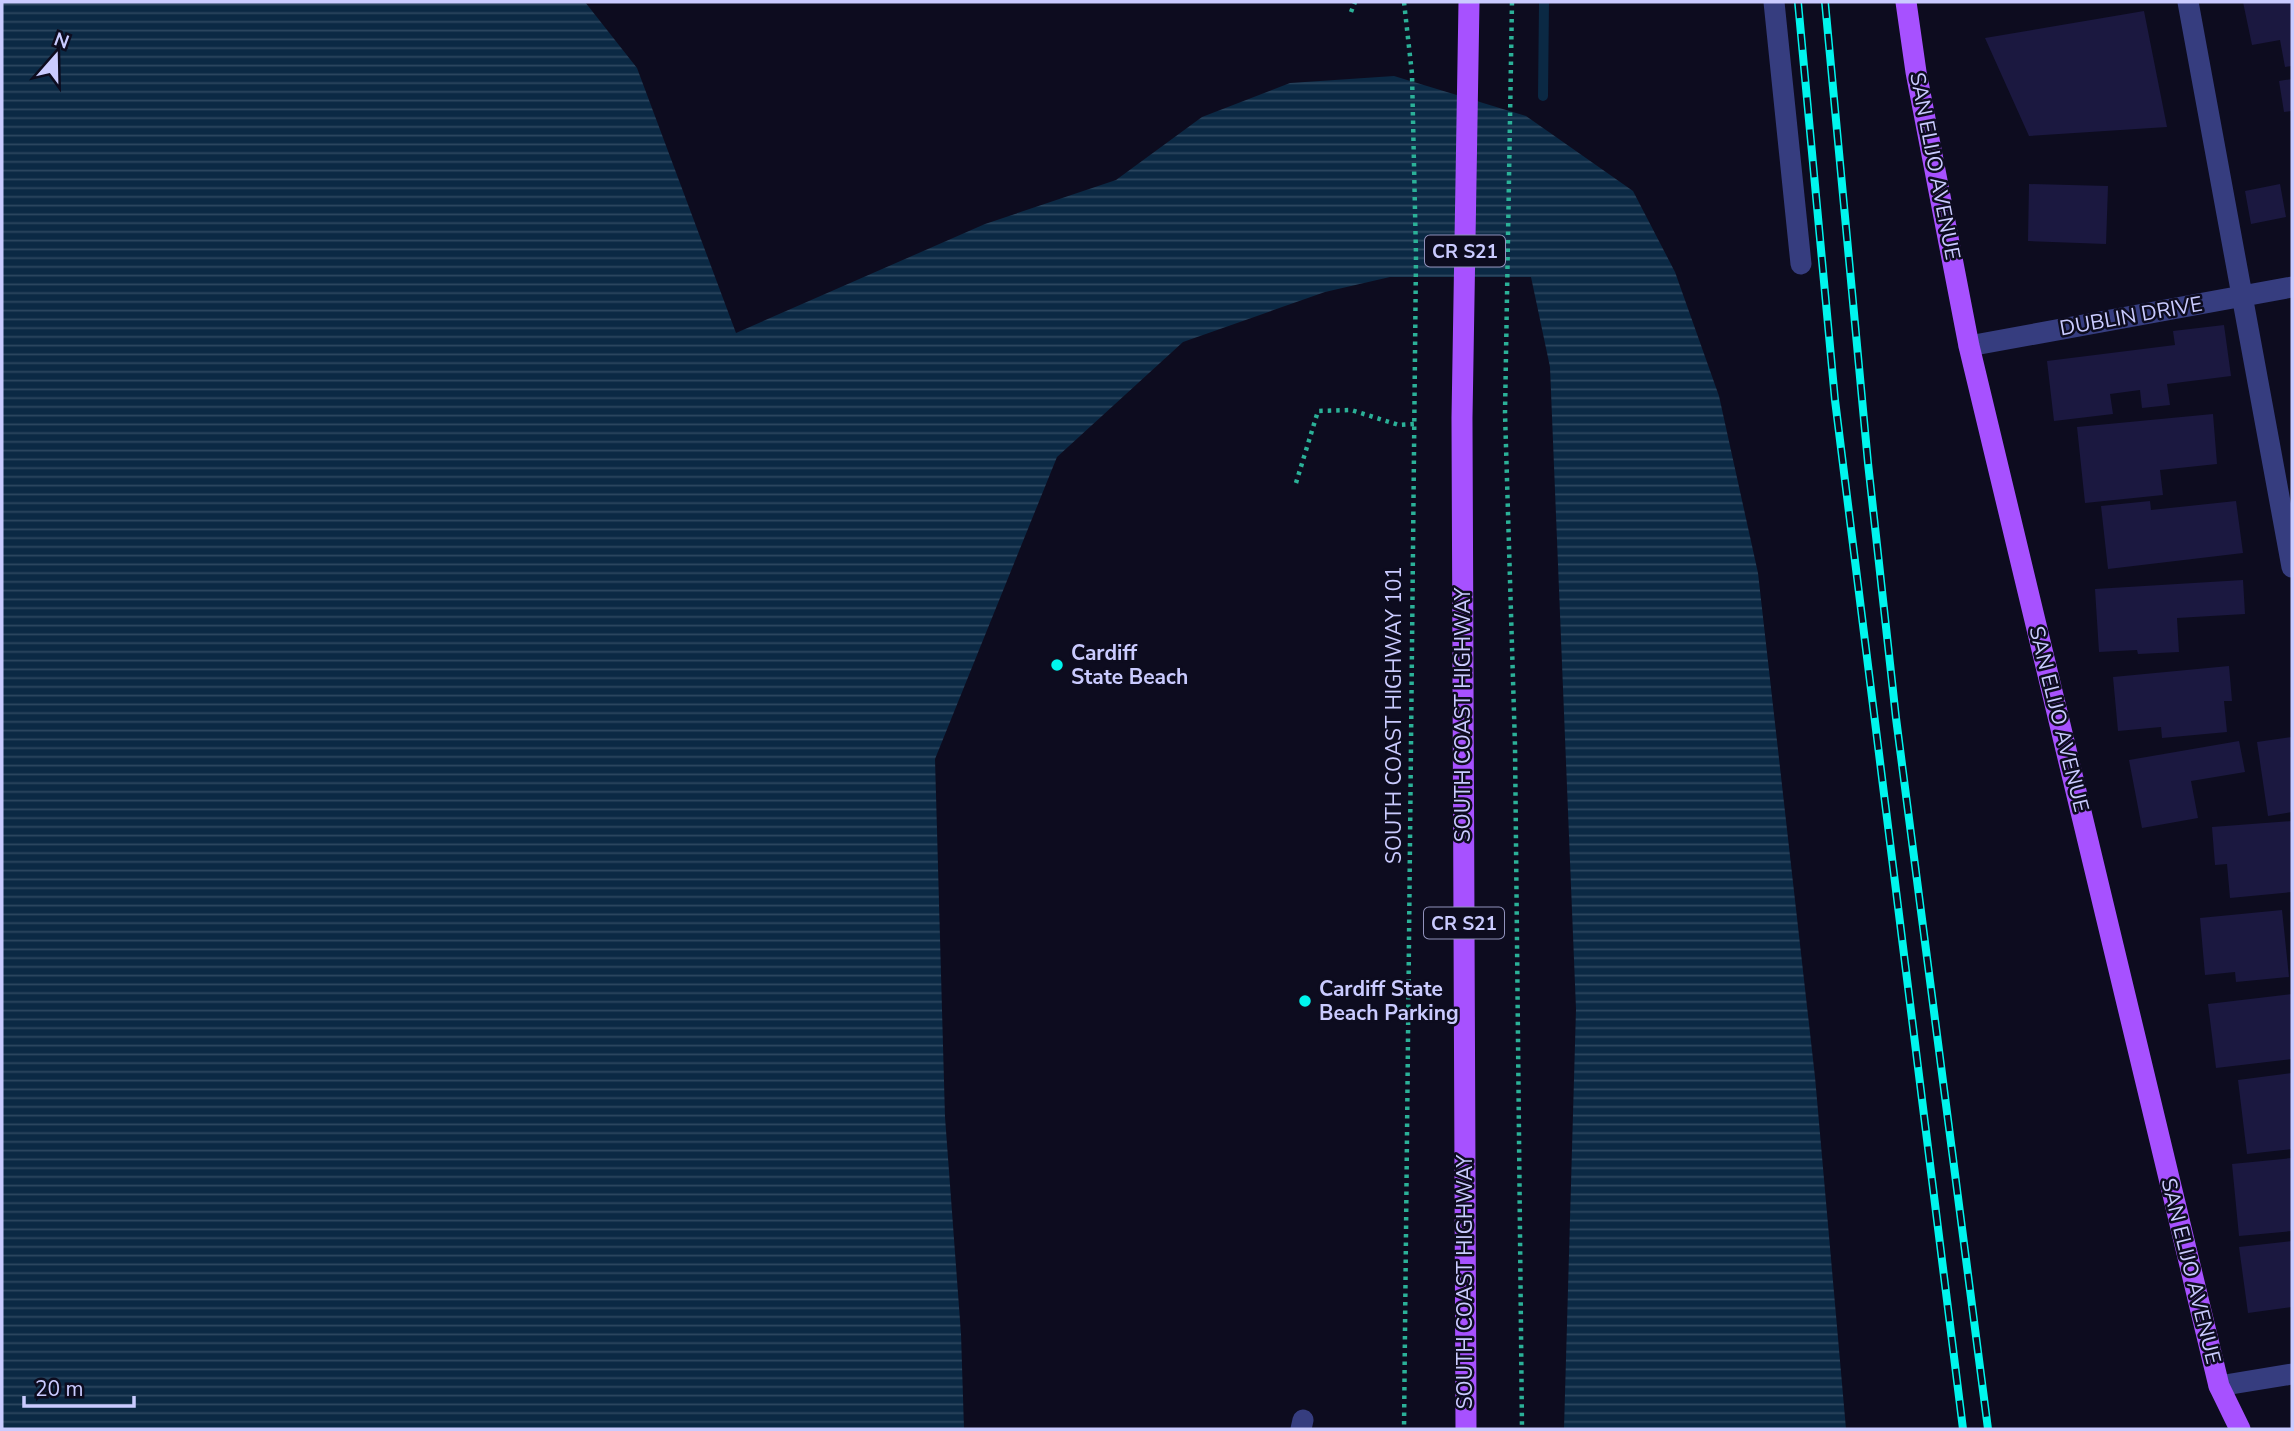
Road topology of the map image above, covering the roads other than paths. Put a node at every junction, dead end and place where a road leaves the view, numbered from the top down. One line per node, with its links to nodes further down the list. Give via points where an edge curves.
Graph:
1 (1469, 2): 12 (main road, SOUTH COAST HIGHWAY / CR S21, via 1462,418)
2 (1774, 2): 5 (street)
3 (1906, 2): 8 (main road, SAN ELIJO AVENUE)
4 (2188, 2): 7 (street)
5 (1801, 264)
6 (2292, 287): 7 (street, DUBLIN DRIVE)
7 (2241, 296): 8 (street, DUBLIN DRIVE); 9 (street)
8 (1969, 346): 11 (main road, SAN ELIJO AVENUE)
9 (2292, 567)
10 (2292, 1374): 11 (street)
11 (2219, 1386): 13 (main road, SAN ELIJO AVENUE)
12 (1466, 1429)
13 (2240, 1429)

